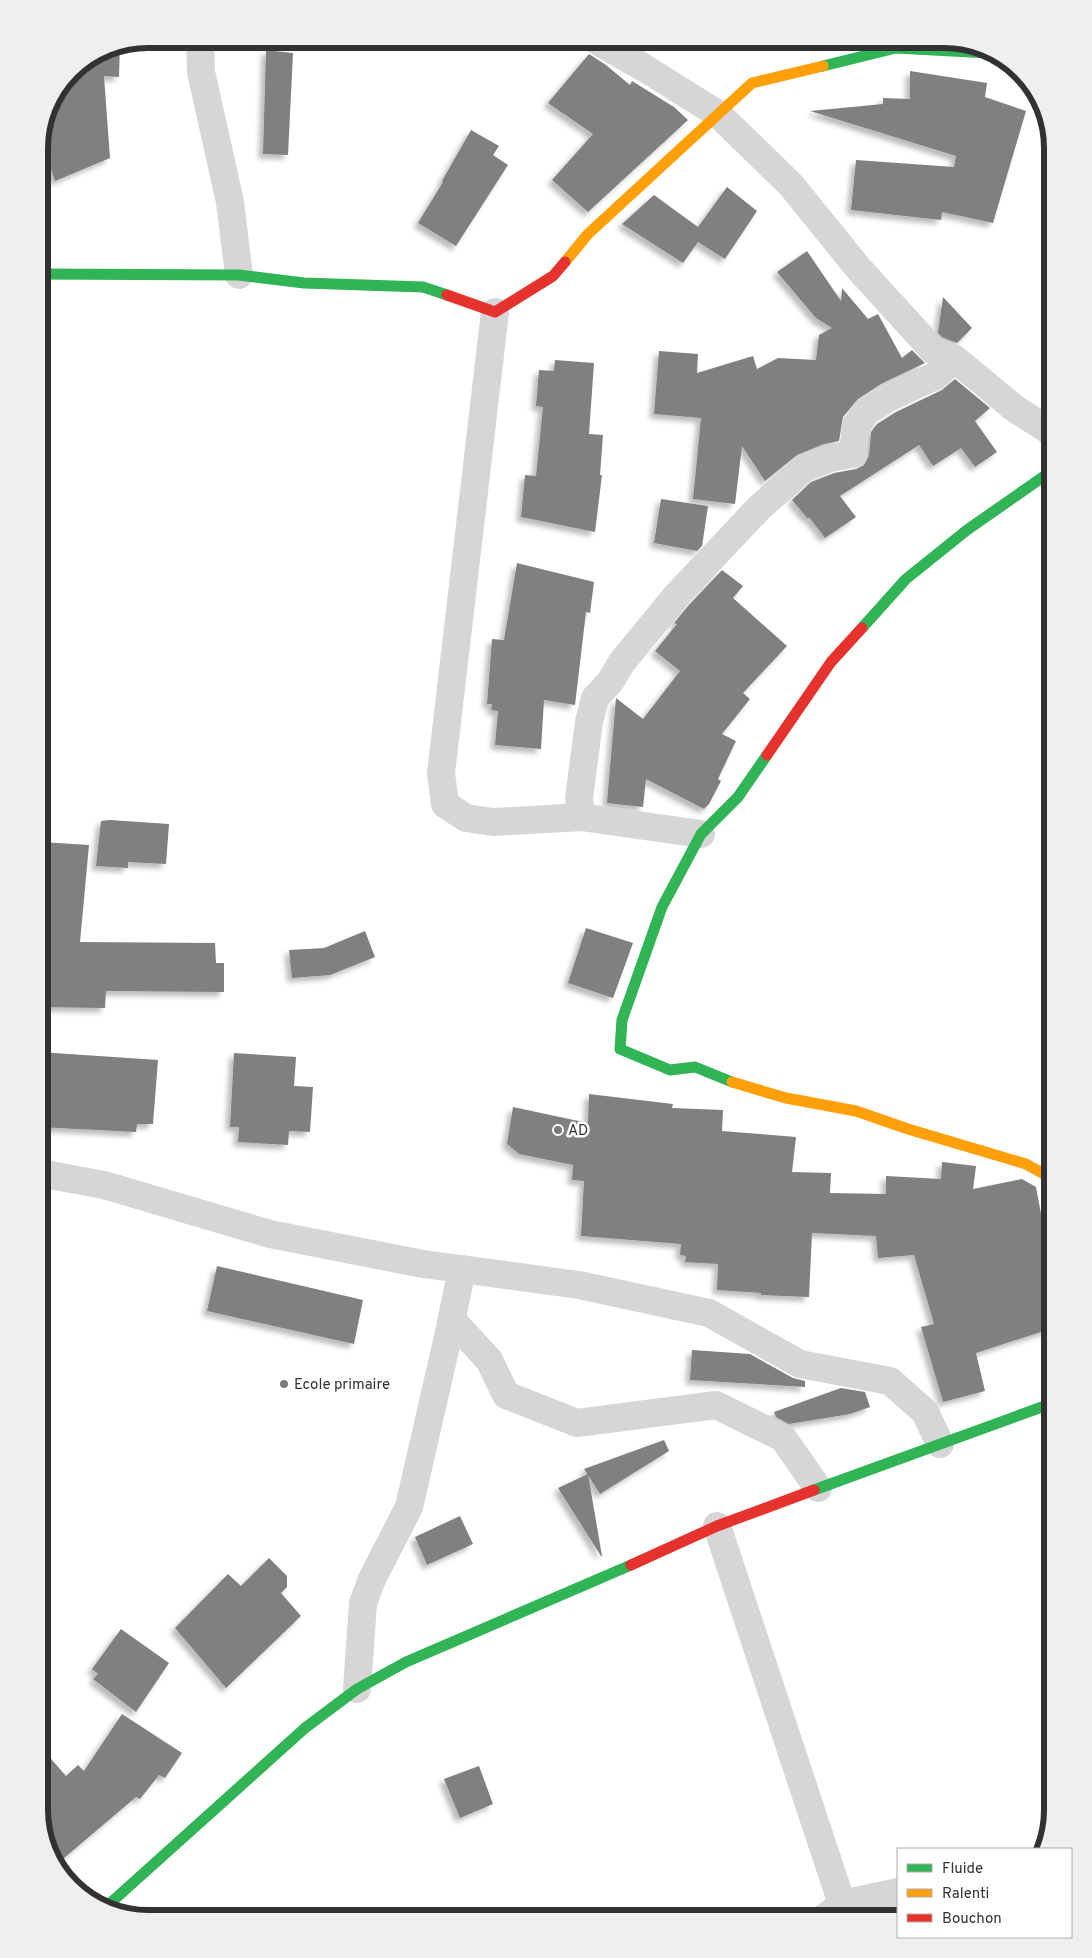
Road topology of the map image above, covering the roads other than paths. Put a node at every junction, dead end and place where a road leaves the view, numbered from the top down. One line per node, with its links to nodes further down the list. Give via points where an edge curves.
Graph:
1 (200, 48): 8 (street, via 201,72 230,202)
2 (610, 48): 6 (street)
3 (878, 48): 6 (street, via 752,83)
4 (942, 48): 5 (street)
5 (971, 51)
6 (718, 114): 9 (street, via 588,234 553,276); 10 (street, via 791,185 859,269 933,350)
7 (48, 274): 8 (street)
8 (239, 275): 9 (street, via 304,283 423,287)
9 (495, 312): 13 (street, via 441,773 445,804 466,818 494,822)
10 (955, 359): 11 (street, via 1014,408); 13 (street, via 935,376 866,412 856,426 852,454 830,458 803,469 759,508 677,595 622,662 595,698 579,798)
11 (1044, 428)
12 (1044, 476): 14 (street, via 967,530 906,579 831,662 738,796)
13 (582, 817): 14 (street)
14 (701, 834): 15 (street, via 662,907 622,1020 620,1049 670,1070 695,1067 786,1098 856,1111 1026,1164)
15 (1044, 1173)
16 (48, 1175): 17 (street, via 104,1185 270,1234)
17 (462, 1269): 18 (street); 20 (street, via 580,1285 709,1313 800,1364 890,1381 925,1412)
18 (452, 1320): 21 (street, via 489,1360 506,1395 577,1423 716,1405 783,1438); 23 (street, via 409,1506 372,1578 363,1603)
19 (1044, 1406): 20 (street)
20 (940, 1444): 21 (street)
21 (818, 1488): 22 (street)
22 (717, 1526): 23 (street, via 406,1662); 26 (street)
23 (357, 1689): 25 (street, via 305,1728)
24 (897, 1892): 27 (street)
25 (110, 1903)
26 (835, 1910)
27 (847, 1910)

